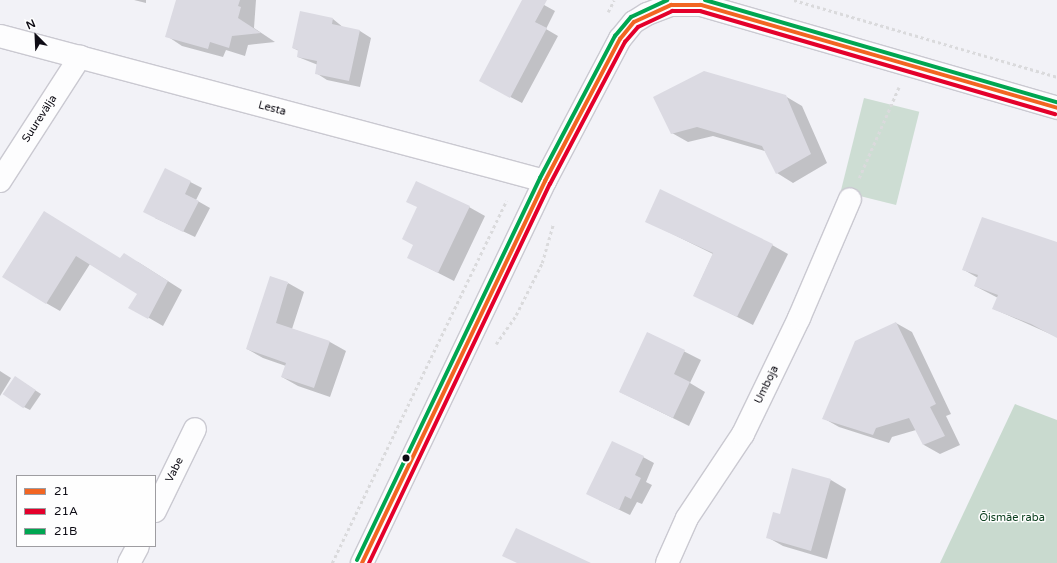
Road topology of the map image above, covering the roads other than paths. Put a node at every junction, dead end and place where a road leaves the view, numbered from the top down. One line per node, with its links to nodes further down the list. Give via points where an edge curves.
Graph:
1 (671, 2): 4 (street, via 702,5); 6 (street, via 634,22 620,39)
2 (0, 36): 3 (street, Lesta)
3 (80, 57): 5 (street, Suurevälja); 6 (street, Lesta)
4 (1057, 108)
5 (0, 181)
6 (544, 181): 12 (street)
7 (850, 199): 13 (street, Umboja, via 799,318 743,434 687,518)
8 (195, 429): 9 (street, Vabe)
9 (156, 509)
10 (137, 547): 11 (street)
11 (129, 563)
12 (362, 563)
13 (667, 563)

